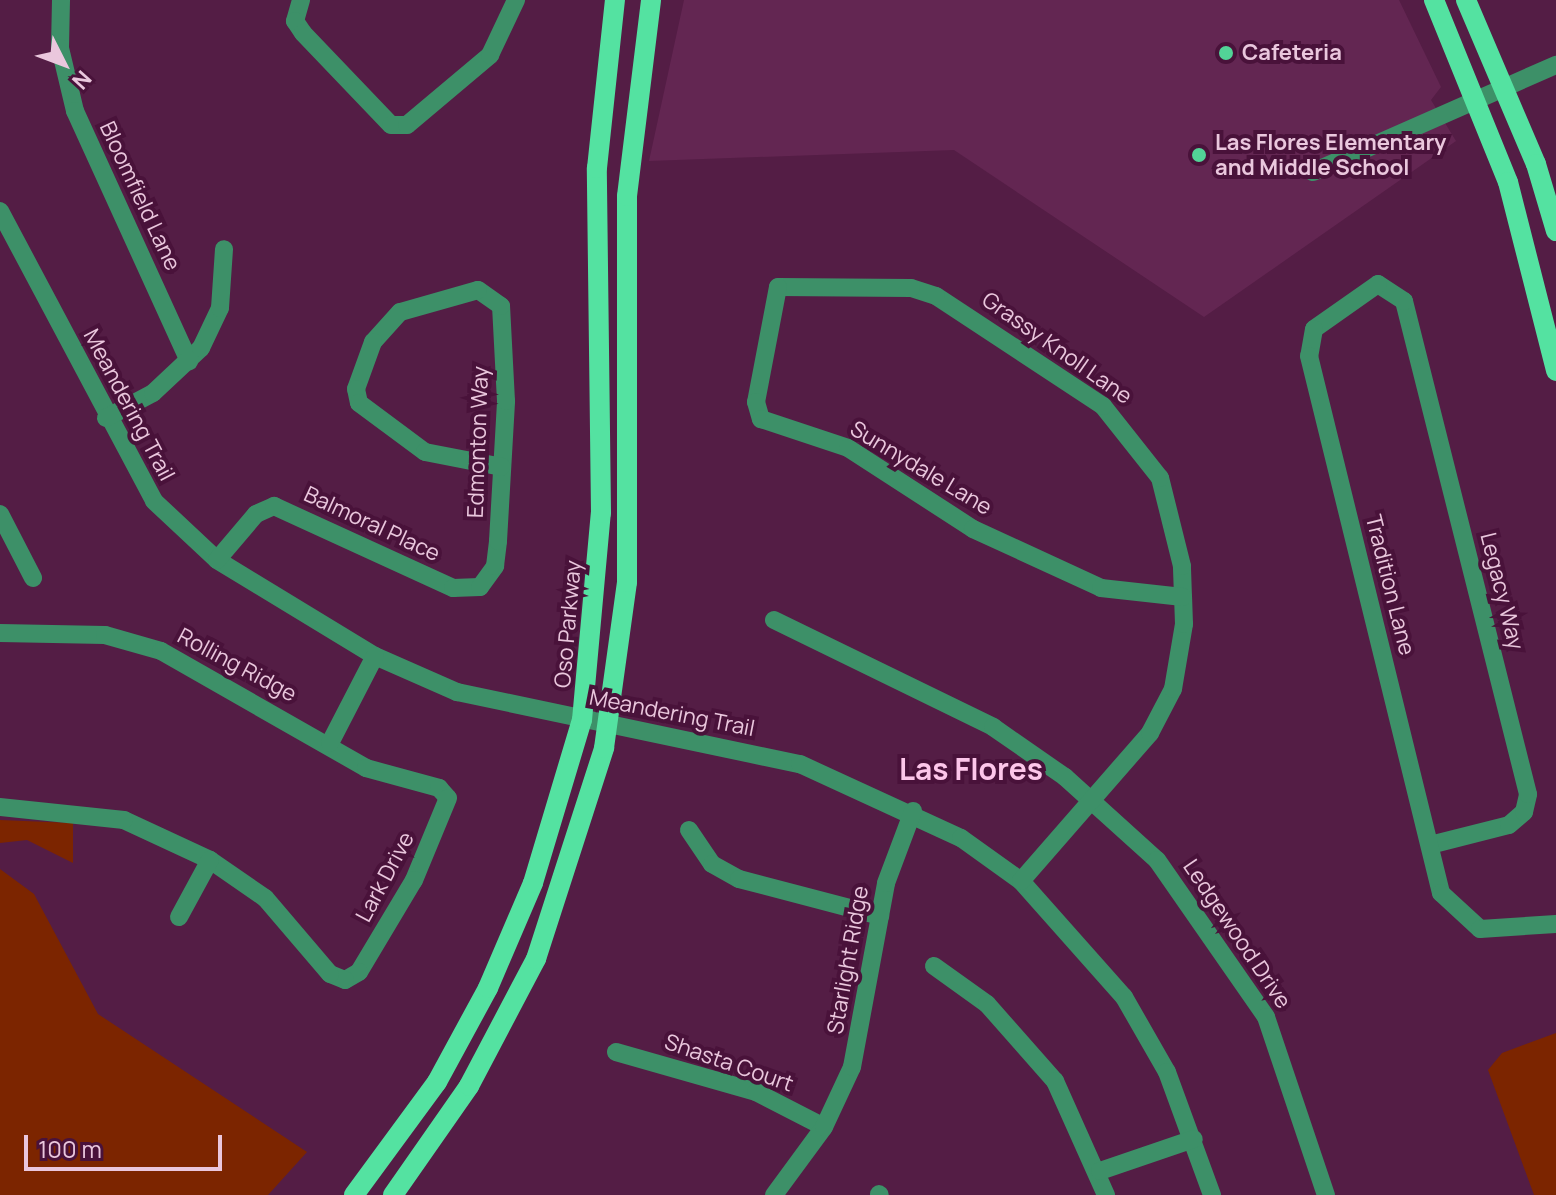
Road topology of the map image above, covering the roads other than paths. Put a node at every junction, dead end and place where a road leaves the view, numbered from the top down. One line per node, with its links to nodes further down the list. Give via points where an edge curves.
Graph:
1 (61, 0): 17 (street, Bloomfield Lane, via 60,48 75,111)
2 (301, 0): 3 (street, via 295,21 303,33 391,125 407,125 490,55)
3 (516, 0)
4 (615, 0): 29 (main road, Oso Parkway, via 597,168 601,513)
5 (651, 0): 30 (main road, via 627,196 630,527)
6 (1434, 0): 10 (main road)
7 (1466, 0): 9 (main road)
8 (1556, 65): 9 (street)
9 (1505, 88): 10 (street); 13 (main road)
10 (1480, 100): 11 (street); 18 (main road)
11 (1313, 172)
12 (0, 211): 19 (street, Meandering Trail)
13 (1556, 231)
14 (224, 249): 17 (street, via 220,308)
15 (778, 287): 25 (street, Grassy Knoll Lane, via 911,288 936,296 1103,406 1160,478 1178,535); 25 (street, Sunnydale Lane, via 756,402 761,419 848,448 973,529 1101,588)
16 (1393, 288): 37 (street, Tradition Lane, via 1365,289 1307,341); 37 (street, Legacy Way, via 1404,301 1528,794 1524,812 1509,825)
17 (189, 361): 19 (street, via 153,393)
18 (1556, 371)
19 (106, 418): 22 (street, Meandering Trail, via 154,501)
20 (502, 467): 20 (street, Edmonton Way, via 425,452 369,414 356,389 373,342 400,312 478,290 493,297 505,323); 24 (street, Edmonton Way, via 495,566)
21 (0, 514): 23 (street)
22 (217, 560): 24 (street, Balmoral Place, via 256,514 274,506 453,588); 28 (street, Meandering Trail)
23 (33, 578)
24 (480, 587)
25 (1183, 597): 33 (street, Grassy Knoll Lane, via 1180,659 1167,705)
26 (774, 620): 33 (street, Ledgewood Drive, via 959,707 1028,749)
27 (0, 633): 31 (street, Rolling Ridge, via 105,635 161,651)
28 (375, 656): 29 (street, Meandering Trail, via 457,692); 31 (street)
29 (582, 720): 30 (street, Meandering Trail); 48 (main road, Oso Parkway, via 538,871 488,988 437,1082)
30 (609, 725): 35 (street, Meandering Trail, via 800,764); 49 (main road, via 562,895 536,959 469,1086)
31 (330, 743): 32 (street, Rolling Ridge, via 366,768)
32 (439, 788): 38 (street, Lark Drive, via 448,798 445,812 414,880 359,972 345,980 330,974 265,898)
33 (1093, 801): 39 (street, Grassy Knoll Lane); 53 (street, Ledgewood Drive, via 1183,890 1266,1017)
34 (0, 807): 38 (street, via 124,820)
35 (913, 811): 39 (street, Meandering Trail); 40 (street, Starlight Ridge)
36 (689, 830): 40 (street, via 712,864 739,879)
37 (1430, 845): 42 (street, Tradition Lane, via 1441,893 1480,929)
38 (210, 860): 41 (street)
39 (1021, 881): 46 (street, Meandering Trail, via 1124,997)
40 (880, 916): 45 (street, Starlight Ridge, via 867,1014)
41 (179, 917)
42 (1556, 924)
43 (934, 966): 47 (street, via 1022,1037 1055,1081)
44 (616, 1052): 45 (street, Shasta Court, via 756,1092)
45 (824, 1127): 50 (street, Starlight Ridge)
46 (1194, 1139): 47 (street); 52 (street, Meandering Trail)
47 (1100, 1171): 51 (street)
48 (354, 1195)
49 (393, 1195)
50 (774, 1195)
51 (1106, 1195)
52 (1212, 1195)
53 (1326, 1195)

